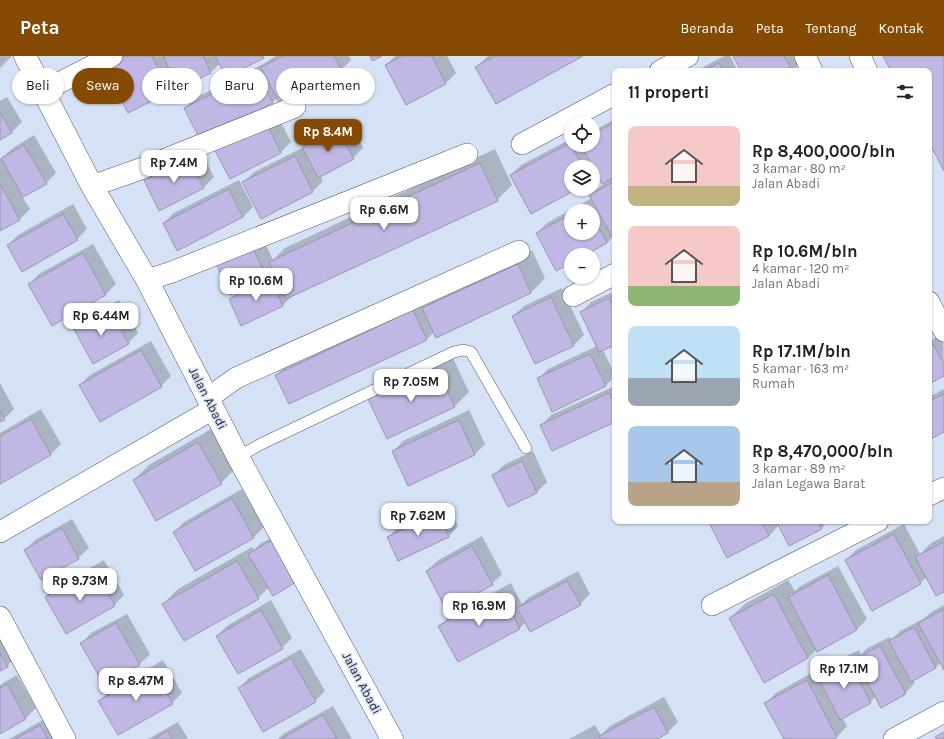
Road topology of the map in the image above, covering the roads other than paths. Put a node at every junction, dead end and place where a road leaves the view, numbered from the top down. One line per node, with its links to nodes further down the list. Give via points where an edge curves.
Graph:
1 (25, 56): 6 (street, Jalan Abadi)
2 (112, 56): 10 (street)
3 (688, 56): 7 (street)
4 (805, 56): 8 (street)
5 (860, 56): 9 (street)
6 (31, 68)
7 (666, 68)
8 (811, 68)
9 (866, 68)
10 (64, 80)
11 (612, 96): 14 (street)
12 (49, 104): 16 (street, Jalan Abadi)
13 (295, 107): 16 (street)
14 (522, 144)
15 (467, 154): 19 (street)
16 (92, 186): 19 (street, Jalan Abadi)
17 (519, 251): 23 (street, via 236,378)
18 (612, 276): 20 (street)
19 (146, 280): 23 (street, Jalan Abadi)
20 (573, 296)
21 (932, 308): 22 (street)
22 (944, 331)
23 (210, 403): 25 (street, Jalan Abadi); 29 (street)
24 (526, 448): 25 (lane, via 471,352 463,350 325,413)
25 (238, 457): 34 (street, Jalan Abadi)
26 (944, 488): 27 (street)
27 (932, 494)
28 (872, 524): 30 (street)
29 (0, 532)
30 (712, 605)
31 (0, 617): 33 (street)
32 (944, 712): 35 (street)
33 (65, 739)
34 (392, 739)
35 (894, 739)

